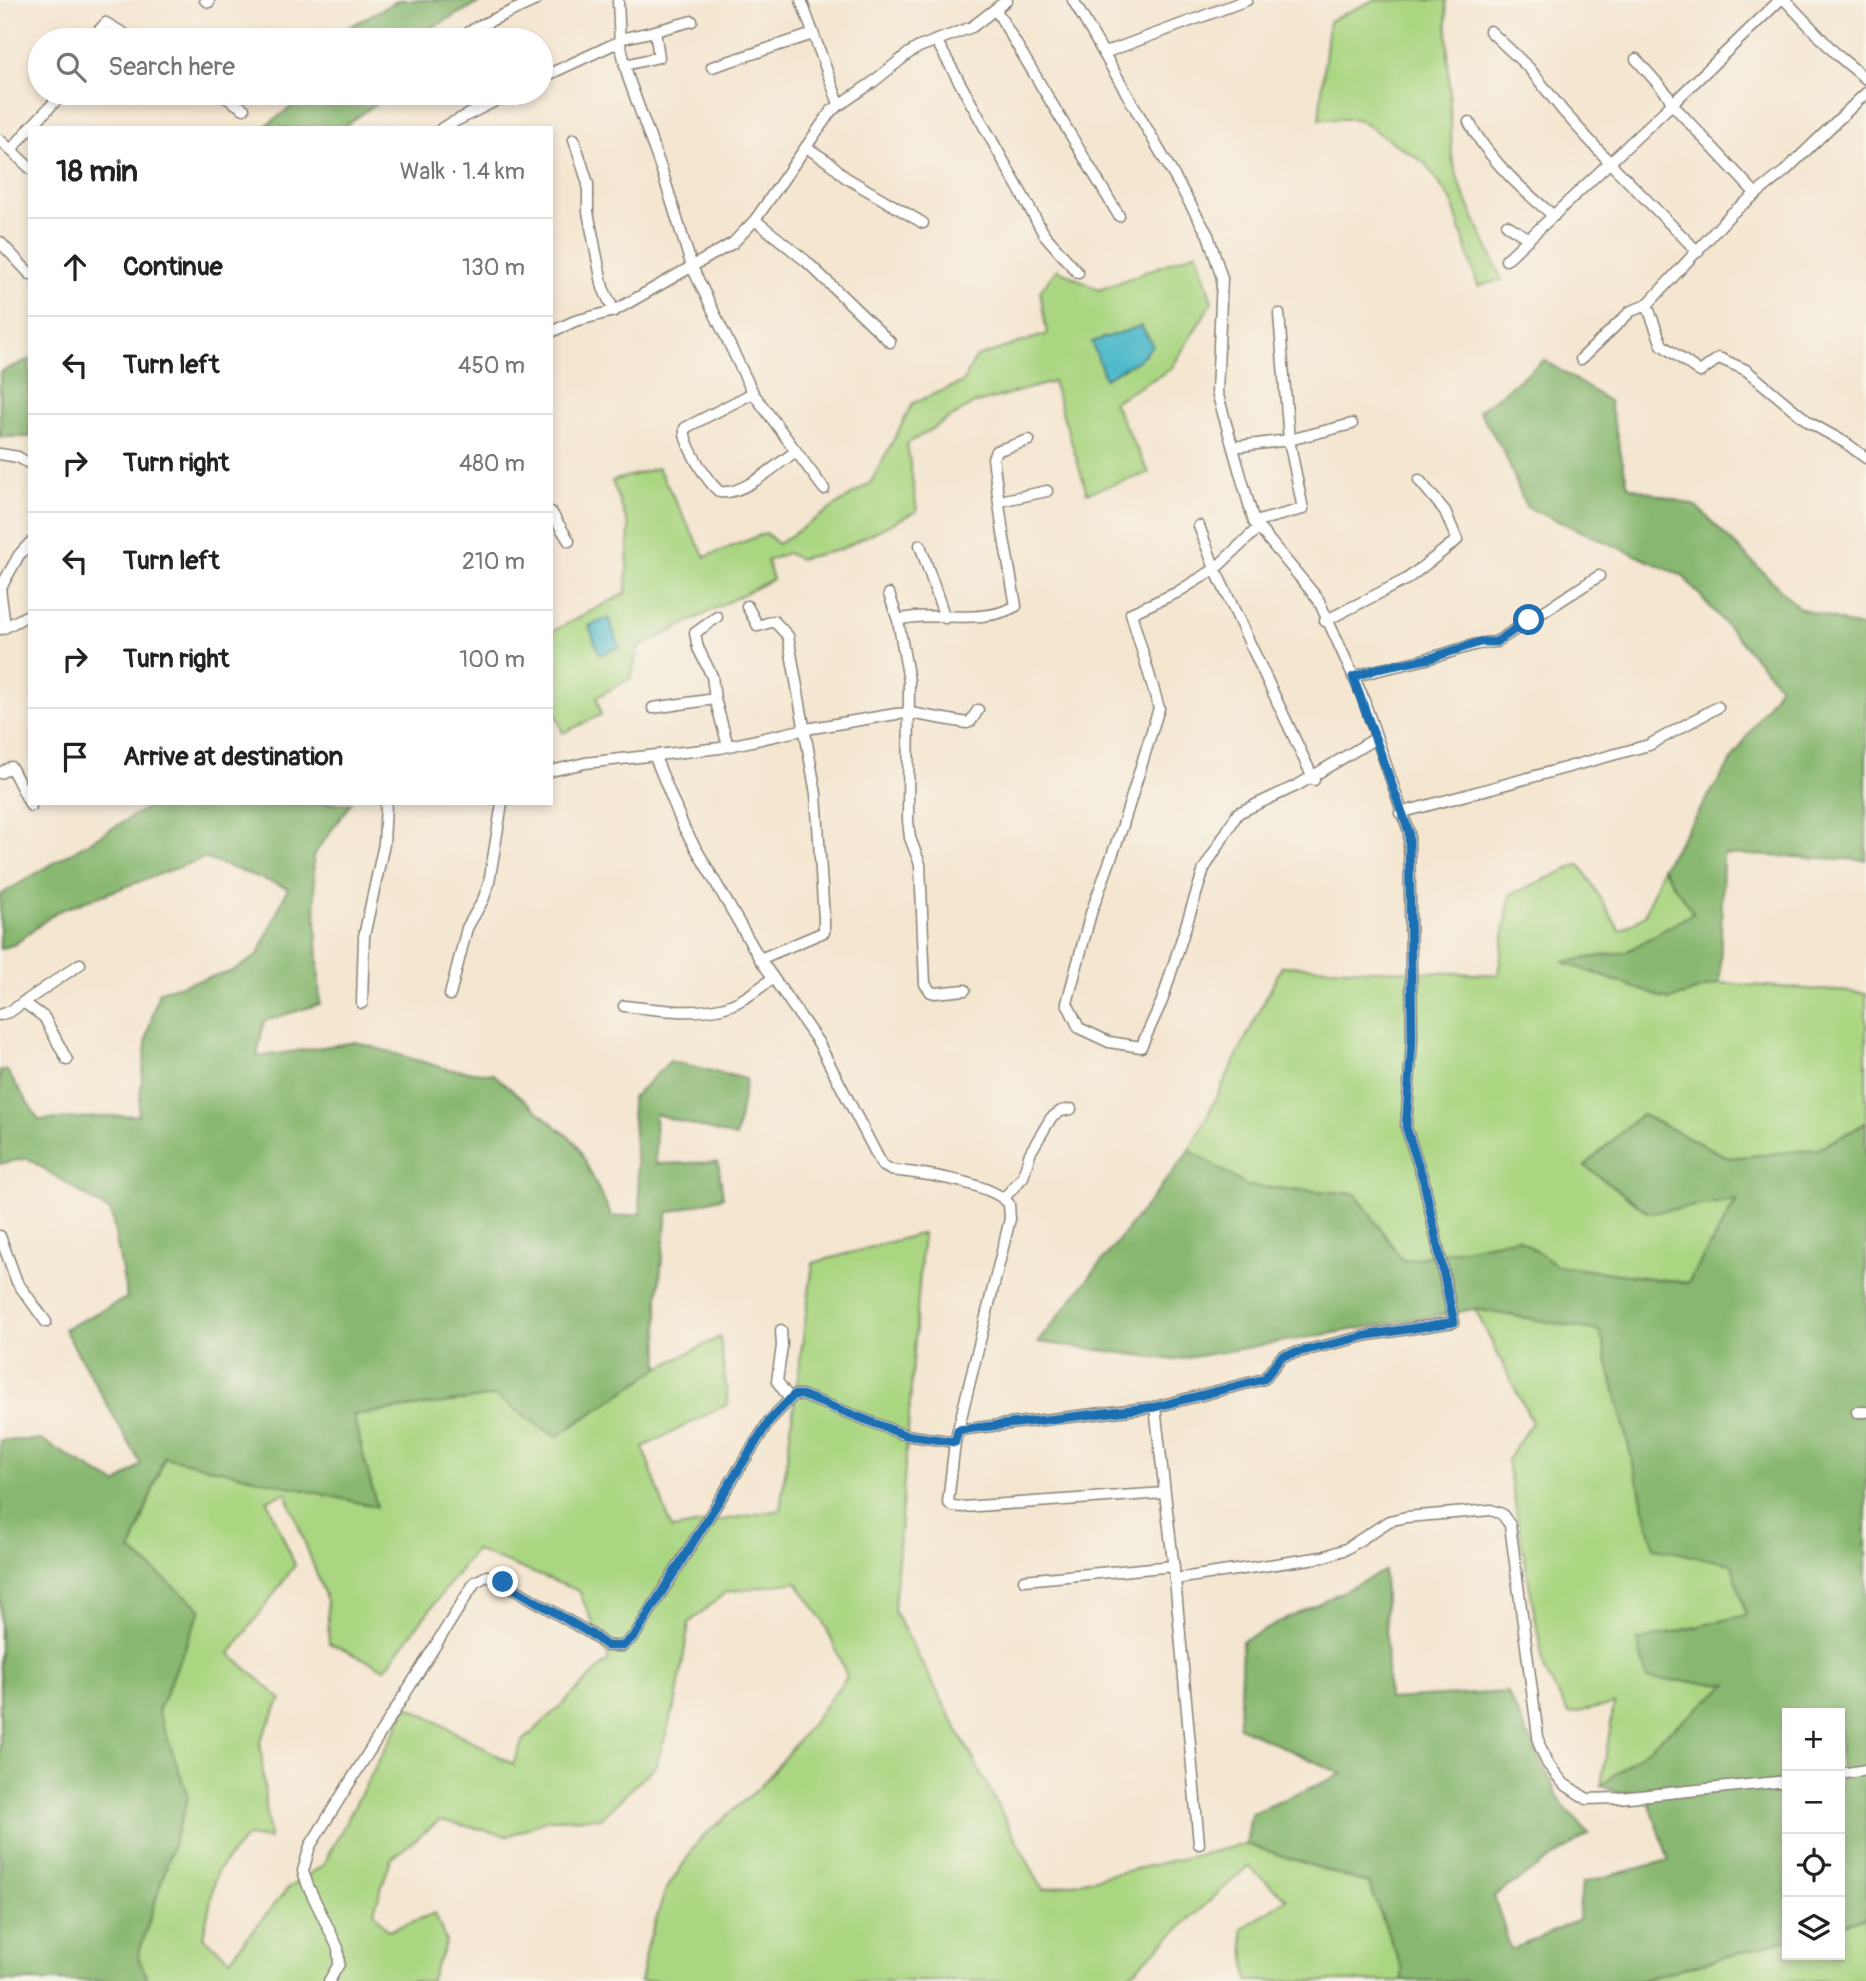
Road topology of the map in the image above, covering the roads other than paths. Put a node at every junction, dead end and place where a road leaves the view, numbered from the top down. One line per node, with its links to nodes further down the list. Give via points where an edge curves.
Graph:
1 (536, 0): 9 (street)
2 (618, 0): 14 (street)
3 (802, 0): 12 (street)
4 (1073, 0): 15 (street)
5 (1247, 0): 15 (street)
6 (1783, 0): 20 (street); 23 (street)
7 (1000, 4): 13 (street, via 972,27); 39 (street)
8 (692, 21): 10 (street)
9 (480, 28)
10 (655, 31): 14 (street); 17 (street, via 659,57)
11 (1490, 31): 36 (street, via 1529,68)
12 (813, 34): 18 (street); 22 (street)
13 (936, 40): 22 (street, via 909,53); 50 (street, via 1044,234)
14 (620, 43): 17 (street); 19 (street)
15 (1104, 53): 61 (street, via 1208,235 1222,278 1217,392)
16 (1636, 59): 23 (street)
17 (625, 65): 48 (street)
18 (712, 67)
19 (553, 72)
20 (1866, 79)
21 (1866, 93): 38 (street)
22 (839, 104): 34 (street)
23 (1672, 104): 36 (street); 38 (street)
24 (52, 105): 29 (street)
25 (238, 105): 27 (street)
26 (487, 105): 30 (street)
27 (244, 109)
28 (1469, 122): 40 (street, via 1478,139 1531,198)
29 (32, 126)
30 (446, 126)
31 (28, 130): 35 (street)
32 (574, 139): 52 (street, via 588,184 588,212 603,288)
33 (0, 140): 35 (street)
34 (806, 147): 41 (street); 42 (street, via 845,177)
35 (11, 150): 37 (street)
36 (1611, 163): 40 (street); 46 (street)
37 (28, 166)
38 (1756, 194): 46 (street)
39 (1119, 216)
40 (1554, 216): 44 (street)
41 (755, 220): 48 (street, via 733,243); 55 (street, via 806,261)
42 (923, 223)
43 (1507, 225): 44 (street)
44 (1529, 239): 47 (street)
45 (0, 242): 49 (street)
46 (1698, 251): 51 (street)
47 (1506, 260)
48 (692, 267): 52 (street); 57 (street)
49 (28, 272)
50 (1078, 273)
51 (1647, 305): 56 (street, via 1631,311); 64 (street, via 1662,345 1681,359 1700,372 1718,358 1746,370 1810,423)
52 (614, 311): 54 (street)
53 (1279, 314): 60 (street)
54 (553, 331)
55 (890, 342)
56 (1581, 359)
57 (753, 393): 62 (street); 62 (street, via 684,428 685,439 709,481 720,492 735,490)
58 (1352, 424): 60 (street)
59 (1029, 440): 69 (street, via 994,454)
60 (1289, 440): 61 (street); 72 (street, via 1303,509)
61 (1233, 447): 72 (street)
62 (796, 451): 67 (street)
63 (0, 454): 65 (street)
64 (1866, 458)
65 (28, 463)
66 (1419, 480): 84 (street, via 1445,511 1457,540 1407,579)
67 (824, 489)
68 (1046, 491): 69 (street)
69 (1000, 501): 83 (street, via 1016,606 990,614)
70 (553, 515): 73 (street)
71 (1199, 526): 76 (street)
72 (1254, 527): 76 (street); 84 (street, via 1318,599)
73 (569, 541)
74 (28, 545): 78 (street)
75 (920, 545): 83 (street)
76 (1215, 569): 99 (street); 99 (street, via 1131,613 1159,708 1091,913 1067,1003 1079,1028 1109,1042 1141,1047 1162,1001 1204,869 1238,813)
77 (1599, 576): 87 (street, via 1496,642 1480,642)
78 (0, 589): 86 (street)
79 (889, 594): 85 (street)
80 (747, 606): 93 (street, via 758,626 774,621 786,632)
81 (28, 615): 86 (street)
82 (717, 617): 88 (street, via 695,633)
83 (945, 618): 85 (street)
84 (1326, 620): 87 (street)
85 (898, 621): 92 (street)
86 (3, 629)
87 (1353, 677): 94 (street)
88 (715, 699): 90 (street); 95 (street)
89 (1718, 707): 103 (street, via 1649,745)
90 (653, 708)
91 (978, 710): 92 (street, via 971,721 962,723)
92 (910, 713): 93 (street); 107 (street, via 908,820 920,864 925,984 935,993)
93 (806, 729): 95 (street); 104 (street, via 820,837 824,932)
94 (1376, 738): 99 (street); 103 (street)
95 (728, 746): 96 (street)
96 (655, 757): 97 (street); 104 (street, via 684,828)
97 (553, 771)
98 (0, 773): 100 (street, via 11,767)
99 (1313, 778)
100 (28, 800)
101 (386, 805): 110 (street, via 383,844 364,936)
102 (502, 805): 108 (street, via 489,883 467,928)
103 (1401, 813): 120 (street, via 1409,832 1412,1040 1406,1127 1424,1182 1454,1322 1369,1335 1282,1356 1264,1379)
104 (760, 960): 106 (street)
105 (80, 964): 109 (street)
106 (773, 978): 111 (street, via 723,1008); 115 (street, via 818,1042 886,1168 951,1180)
107 (965, 990)
108 (450, 995)
109 (23, 1002): 112 (street); 113 (street, via 44,1017)
110 (362, 1003)
111 (624, 1006)
112 (0, 1015)
113 (67, 1060)
114 (1071, 1109): 115 (street, via 1051,1118 1030,1153 1023,1177)
115 (1004, 1198): 121 (street, via 1010,1219)
116 (0, 1237): 117 (street, via 18,1282)
117 (46, 1322)
118 (781, 1330): 119 (street, via 777,1381)
119 (789, 1398): 122 (street, via 802,1395 905,1435); 131 (street, via 769,1421 635,1635 623,1646 607,1646 503,1582 487,1576 475,1582 305,1858 308,1886 338,1948 339,1964)
120 (1155, 1407): 121 (street); 123 (street)
121 (958, 1430): 122 (street)
122 (955, 1442): 123 (street, via 948,1502 953,1506)
123 (1164, 1493): 124 (street)
124 (1174, 1566): 125 (street); 126 (street)
125 (1175, 1579): 129 (street, via 1323,1557 1346,1549 1388,1521 1406,1517 1490,1510 1502,1514 1510,1525 1539,1744 1564,1784 1587,1799); 130 (street)
126 (1024, 1580)
127 (1866, 1770): 128 (street)
128 (1845, 1772)
129 (1782, 1782)
130 (1199, 1844)
131 (329, 1981)

